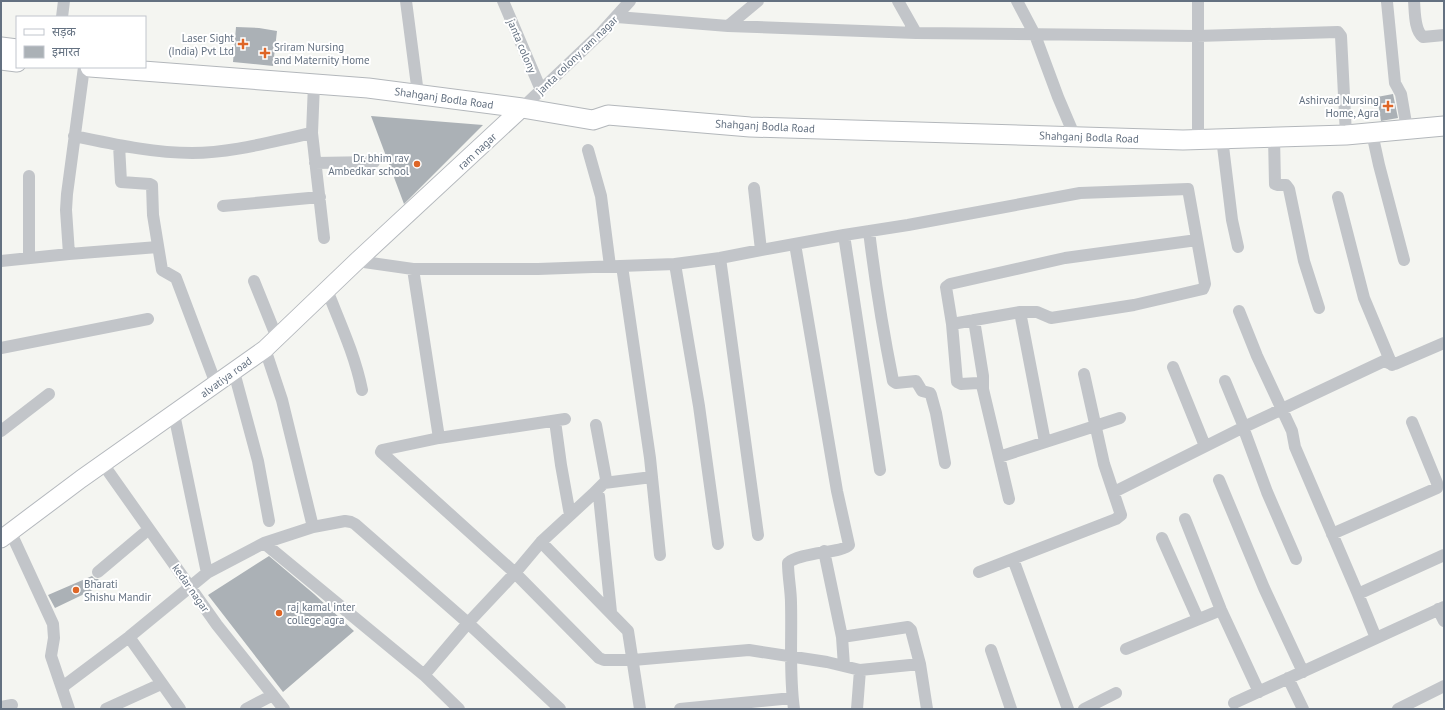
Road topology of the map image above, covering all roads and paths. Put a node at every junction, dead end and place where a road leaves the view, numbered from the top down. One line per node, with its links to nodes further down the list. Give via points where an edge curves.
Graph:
1 (64, 1): 11 (street)
2 (406, 1): 26 (street)
3 (630, 1): 12 (street, janta colony ram nagar)
4 (758, 1): 13 (street)
5 (898, 1): 14 (street)
6 (1017, 1): 15 (street)
7 (1198, 1): 17 (street)
8 (1414, 1): 16 (street, via 1420,35)
9 (504, 2): 27 (street, janta colony)
10 (1387, 2): 29 (street, via 1394,83 1401,94)
11 (62, 16)
12 (617, 17): 13 (street); 27 (street, janta colony ram nagar)
13 (728, 26): 14 (street)
14 (916, 33): 15 (street)
15 (1035, 35): 17 (street); 34 (street)
16 (1444, 35)
17 (1197, 36): 32 (street, via 1339,33); 37 (street)
18 (1, 47): 19 (main road)
19 (16, 48)
20 (1, 60): 21 (main road)
21 (16, 62)
22 (146, 62): 26 (main road)
23 (84, 68): 33 (street)
24 (103, 68): 25 (main road, Shahganj Bodla Road)
25 (314, 84): 27 (main road, Shahganj Bodla Road); 30 (street)
26 (417, 86): 27 (main road)
27 (532, 99): 34 (main road, Shahganj Bodla Road, via 598,108 608,115 750,127); 44 (street, ram nagar)
28 (1444, 126): 29 (main road, Shahganj Bodla Road)
29 (1407, 129): 31 (main road, Shahganj Bodla Road)
30 (312, 133): 38 (street, via 235,149 192,153 157,152); 41 (street)
31 (1372, 133): 32 (main road, Shahganj Bodla Road); 59 (street)
32 (1346, 135): 35 (main road, Shahganj Bodla Road)
33 (74, 136): 38 (street); 56 (street, via 66,210)
34 (1075, 137): 37 (main road, Shahganj Bodla Road)
35 (1274, 137): 36 (main road, Shahganj Bodla Road); 67 (street, via 1275,184 1286,185 1289,189 1304,261)
36 (1222, 138): 37 (main road, Shahganj Bodla Road); 54 (street)
37 (1198, 139)
38 (119, 145): 53 (street, via 121,182 150,184 152,187)
39 (588, 150): 63 (street)
40 (374, 162): 41 (street)
41 (315, 163): 45 (street)
42 (29, 176): 57 (street)
43 (754, 188): 55 (street)
44 (431, 192): 60 (street, alvatiya road)
45 (320, 197): 47 (street); 50 (street)
46 (1338, 197): 77 (street, via 1364,298)
47 (223, 206)
48 (869, 231): 49 (street); 51 (street, via 1080,193 1188,189); 98 (street, via 883,335 893,380 896,383 916,381 922,391 930,393)
49 (844, 235): 52 (street); 100 (street)
50 (324, 238)
51 (1197, 240): 69 (street, via 1205,284 1203,289 1134,305 1051,318 1038,312); 72 (street, via 1066,258 950,284 946,290)
52 (796, 244): 55 (street); 119 (street, via 836,491 849,545 846,548)
53 (158, 247): 56 (street); 82 (street, via 162,270 176,278)
54 (1238, 247)
55 (761, 250): 58 (street)
56 (69, 254): 57 (street)
57 (29, 258): 61 (street)
58 (720, 258): 62 (street); 113 (street)
59 (1404, 260)
60 (357, 261): 64 (street); 66 (street, alvatiya road)
61 (1, 262)
62 (675, 264): 63 (street); 118 (street, via 699,406)
63 (616, 266): 64 (street); 101 (street)
64 (413, 269): 94 (street)
65 (254, 281): 73 (street)
66 (327, 290): 73 (street, alvatiya road); 84 (street, via 353,354)
67 (1320, 308)
68 (1239, 311): 86 (street)
69 (1020, 312): 71 (street); 95 (street)
70 (148, 319): 75 (street)
71 (974, 320): 72 (street); 83 (street)
72 (952, 324): 83 (street, via 957,382 978,383)
73 (277, 338): 76 (street, alvatiya road)
74 (1444, 344): 77 (street)
75 (1, 348)
76 (265, 349): 79 (street, alvatiya road); 110 (street, via 282,400)
77 (1392, 364): 86 (street, via 1384,361)
78 (1174, 367): 96 (street)
79 (234, 372): 82 (street, alvatiya road); 109 (street, via 258,461)
80 (1084, 374): 91 (street)
81 (1225, 381): 92 (street)
82 (216, 384): 87 (street, alvatiya road)
83 (983, 388): 97 (street)
84 (362, 390)
85 (50, 394): 93 (street)
86 (1282, 409): 92 (street); 112 (street, via 1292,431 1295,447)
87 (174, 414): 99 (street, alvatiya road); 126 (street)
88 (1120, 418): 91 (street)
89 (1412, 422): 112 (street, via 1437,488)
90 (596, 425): 103 (street, via 606,479)
91 (1096, 426): 95 (street); 104 (street, via 1104,464)
92 (1243, 427): 96 (street); 123 (street)
93 (1, 431)
94 (439, 438): 107 (street, via 560,420 561,465); 127 (street, via 380,452)
95 (1046, 442): 97 (street)
96 (1206, 446): 104 (street)
97 (998, 457): 106 (street)
98 (945, 463)
99 (104, 464): 111 (street, kedar nagar); 114 (street, alvatiya road)
100 (880, 470)
101 (652, 477): 103 (street); 121 (street)
102 (1219, 480): 146 (street, via 1264,588)
103 (604, 484): 105 (street)
104 (1114, 492): 122 (street, via 1121,512 1119,517)
105 (593, 494): 107 (street); 132 (street, via 599,496)
106 (1009, 499)
107 (570, 515): 116 (street)
108 (1185, 519): 131 (street)
109 (269, 520)
110 (313, 526): 117 (street); 135 (street, via 351,522)
111 (149, 529): 124 (street); 128 (street, kedar nagar)
112 (1332, 534): 129 (street)
113 (758, 535)
114 (6, 536): 151 (street, via 53,624 51,656)
115 (1162, 538): 133 (street)
116 (541, 542): 127 (street); 132 (street)
117 (264, 543): 126 (street); 147 (street)
118 (718, 544)
119 (824, 551): 137 (street); 141 (street, via 788,563)
120 (1444, 555): 129 (street)
121 (660, 556)
122 (1013, 559): 125 (street); 170 (street)
123 (1296, 559)
124 (98, 572)
125 (979, 572)
126 (207, 573): 128 (street)
127 (515, 573): 135 (street); 142 (street, via 599,658)
128 (190, 586): 136 (street); 154 (street, kedar nagar, via 217,625)
129 (1358, 594): 138 (street)
130 (1441, 608): 134 (street); 138 (street)
131 (1221, 610): 133 (street); 152 (street)
132 (610, 612): 142 (street, via 629,632)
133 (1198, 620): 139 (street)
134 (1444, 621)
135 (468, 623): 147 (street); 164 (street)
136 (129, 637): 149 (street); 151 (street)
137 (842, 637): 143 (street, via 908,626); 144 (street)
138 (1376, 638): 146 (street)
139 (1126, 649)
140 (991, 650): 169 (street)
141 (791, 656): 142 (street, via 749,650); 144 (street); 156 (street)
142 (633, 660): 165 (street)
143 (920, 664): 145 (street); 168 (street)
144 (844, 666): 145 (street)
145 (860, 670): 167 (street)
146 (1303, 672): 148 (street)
147 (424, 675): 157 (street)
148 (1288, 678): 152 (street); 172 (street)
149 (161, 684): 159 (street); 160 (street)
150 (1444, 686): 173 (street)
151 (63, 688): 158 (street)
152 (1259, 692): 155 (street)
153 (1116, 693): 171 (street)
154 (273, 695): 161 (street); 162 (street, kedar nagar)
155 (1234, 703)
156 (793, 704): 166 (street)
157 (458, 708): 163 (street)
158 (70, 709)
159 (106, 709)
160 (180, 709)
161 (246, 709)
162 (284, 709)
163 (444, 709)
164 (560, 709)
165 (640, 709)
166 (680, 709)
167 (857, 709)
168 (927, 709)
169 (1011, 709)
170 (1068, 709)
171 (1084, 709)
172 (1303, 709)
173 (1398, 709)

